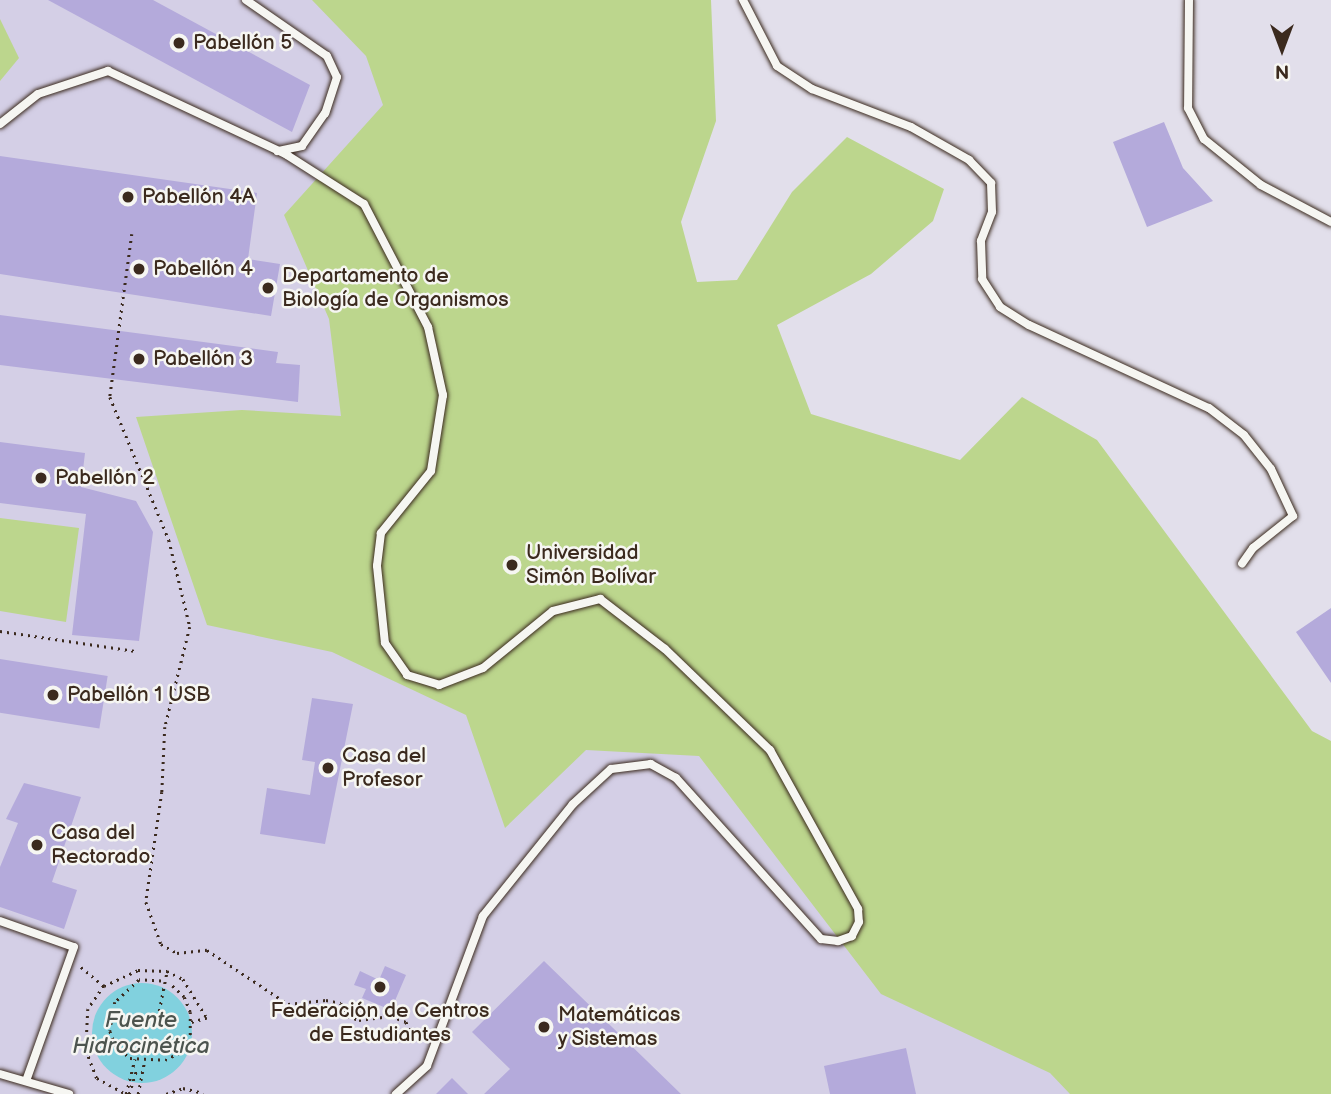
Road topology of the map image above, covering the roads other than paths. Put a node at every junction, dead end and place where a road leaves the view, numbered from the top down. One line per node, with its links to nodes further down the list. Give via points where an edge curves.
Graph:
1 (246, 0): 5 (lane, via 327,56 337,77 325,113 302,146)
2 (743, 0): 7 (lane, via 777,66 812,89 911,127 969,160 991,183 992,212 981,241 982,279 1000,307 1028,325 1209,408 1244,435 1271,468 1293,516 1253,548)
3 (1189, 0): 6 (lane, via 1188,108 1203,139 1261,185)
4 (0, 124): 5 (lane, via 38,93 108,71)
5 (278, 151): 12 (lane, via 364,204 428,327 443,396 431,471 381,533 377,566 385,643 407,675 439,685 483,668 553,611 600,599 665,649 770,750 858,909 859,922 852,936 838,941 821,939 676,778 651,764 611,769 573,804 483,916 430,1058)
6 (1331, 222)
7 (1242, 564)
8 (0, 921): 10 (lane, via 74,947)
9 (0, 1074): 10 (lane)
10 (26, 1081): 11 (lane)
11 (69, 1094)
12 (396, 1094)

